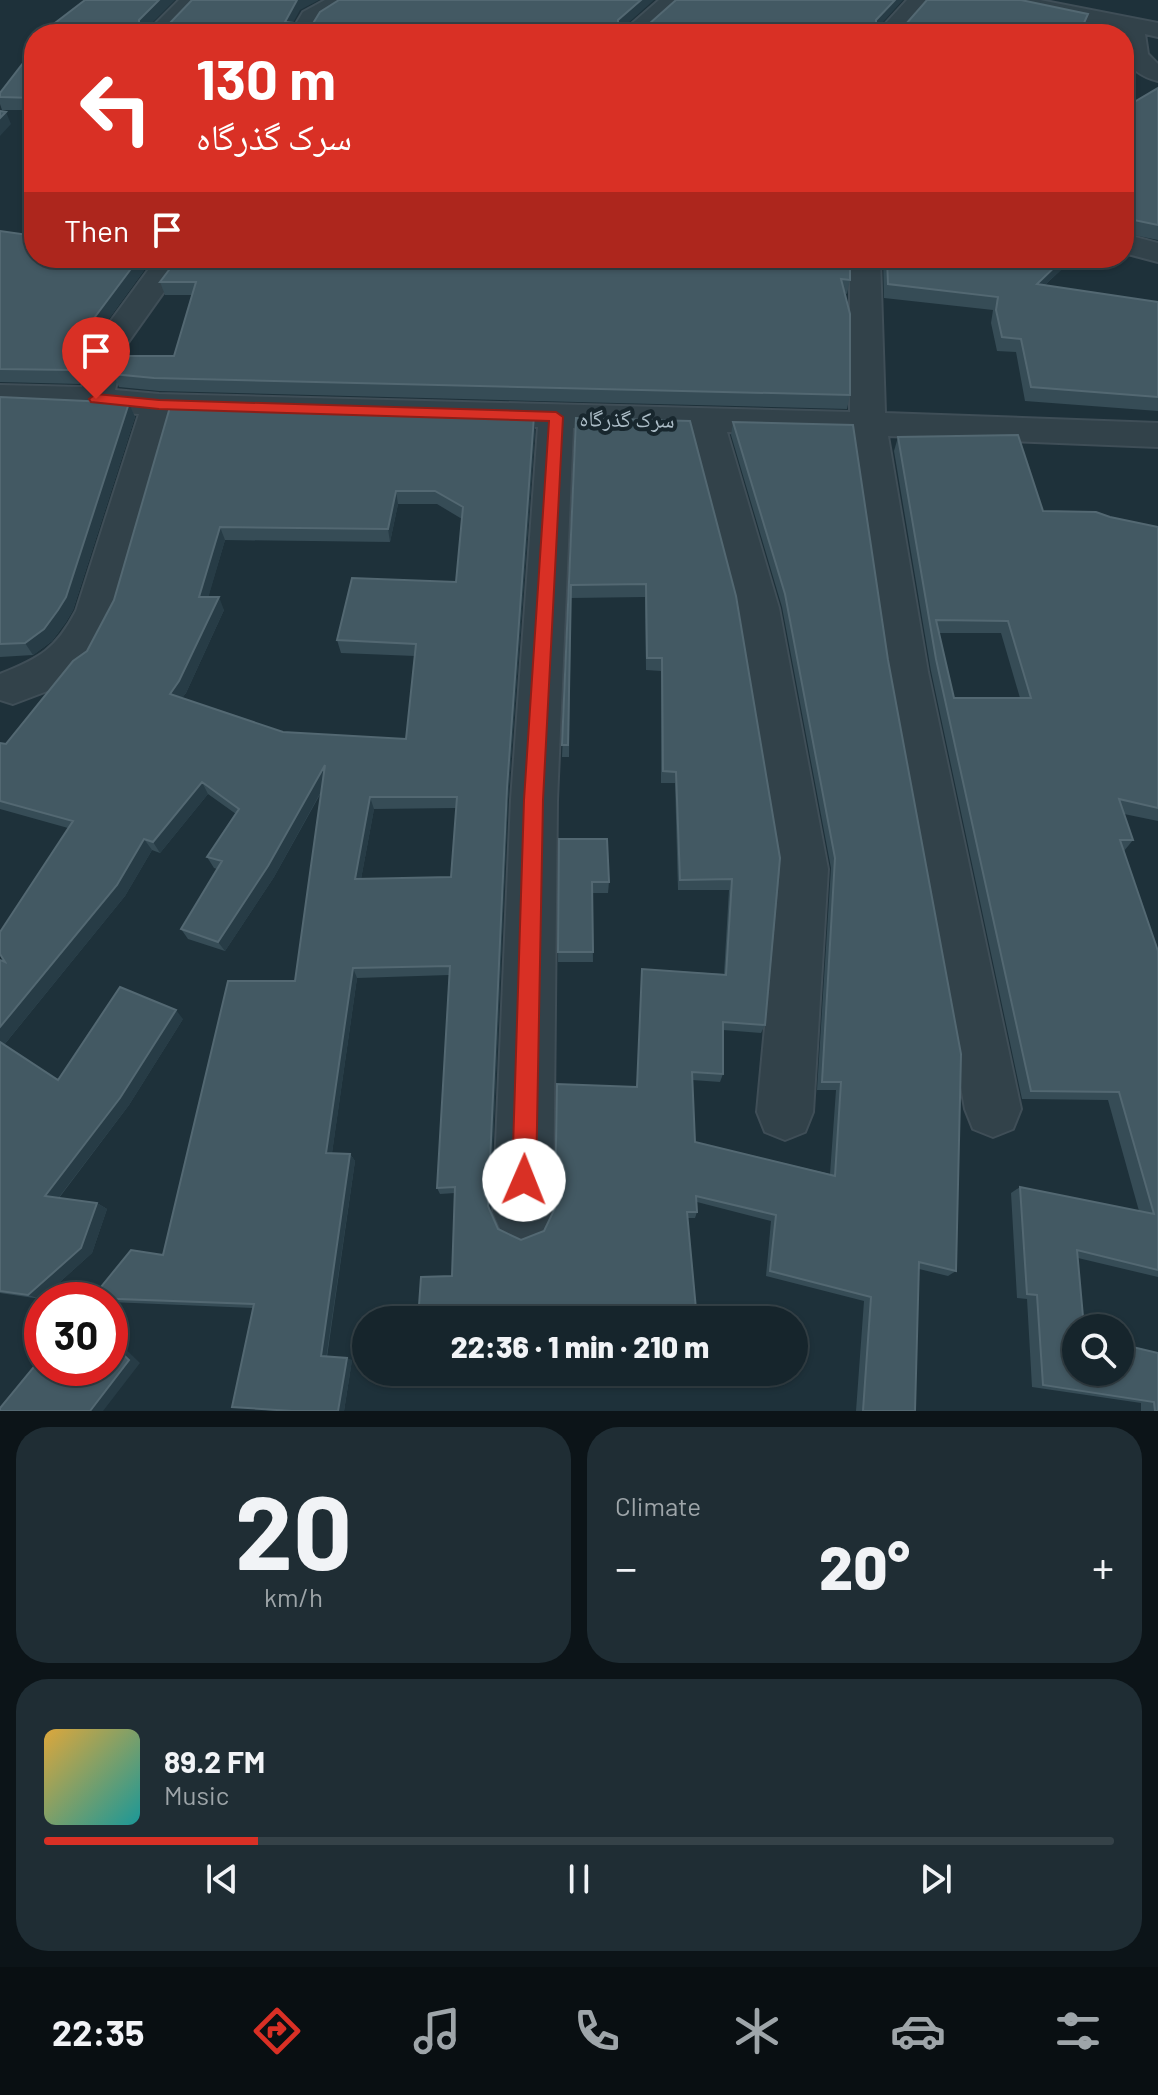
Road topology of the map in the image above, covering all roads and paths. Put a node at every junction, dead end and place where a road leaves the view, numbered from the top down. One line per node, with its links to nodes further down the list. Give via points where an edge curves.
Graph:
1 (192, 0): 6 (street)
2 (344, 0): 7 (street)
3 (673, 0): 8 (street)
4 (920, 0): 9 (street)
5 (1005, 0): 10 (street)
6 (167, 24)
7 (304, 24)
8 (644, 24)
9 (897, 24)
10 (1133, 24)
11 (1134, 24): 12 (street)
12 (1158, 30)
13 (1134, 53): 14 (street, via 1142,66)
14 (1158, 74)
15 (1134, 246): 16 (street)
16 (1158, 253)
17 (166, 268): 20 (street, via 108,348)
18 (865, 268): 24 (street)
19 (0, 396): 20 (street, سرک گذرگاه)
20 (96, 399): 21 (street, سرک گذرگاه)
21 (159, 405): 22 (street, سرک گذرگاه); 26 (street, via 97,611 77,650 43,675)
22 (556, 417): 23 (street, سرک گذرگاه); 29 (street, via 534,800)
23 (706, 420): 24 (street, سرک گذرگاه); 28 (street, via 758,608 804,869)
24 (868, 424): 25 (street, سرک گذرگاه); 27 (street, via 907,672)
25 (1158, 435)
26 (13, 687)
27 (993, 1109)
28 (785, 1112)
29 (523, 1212)

